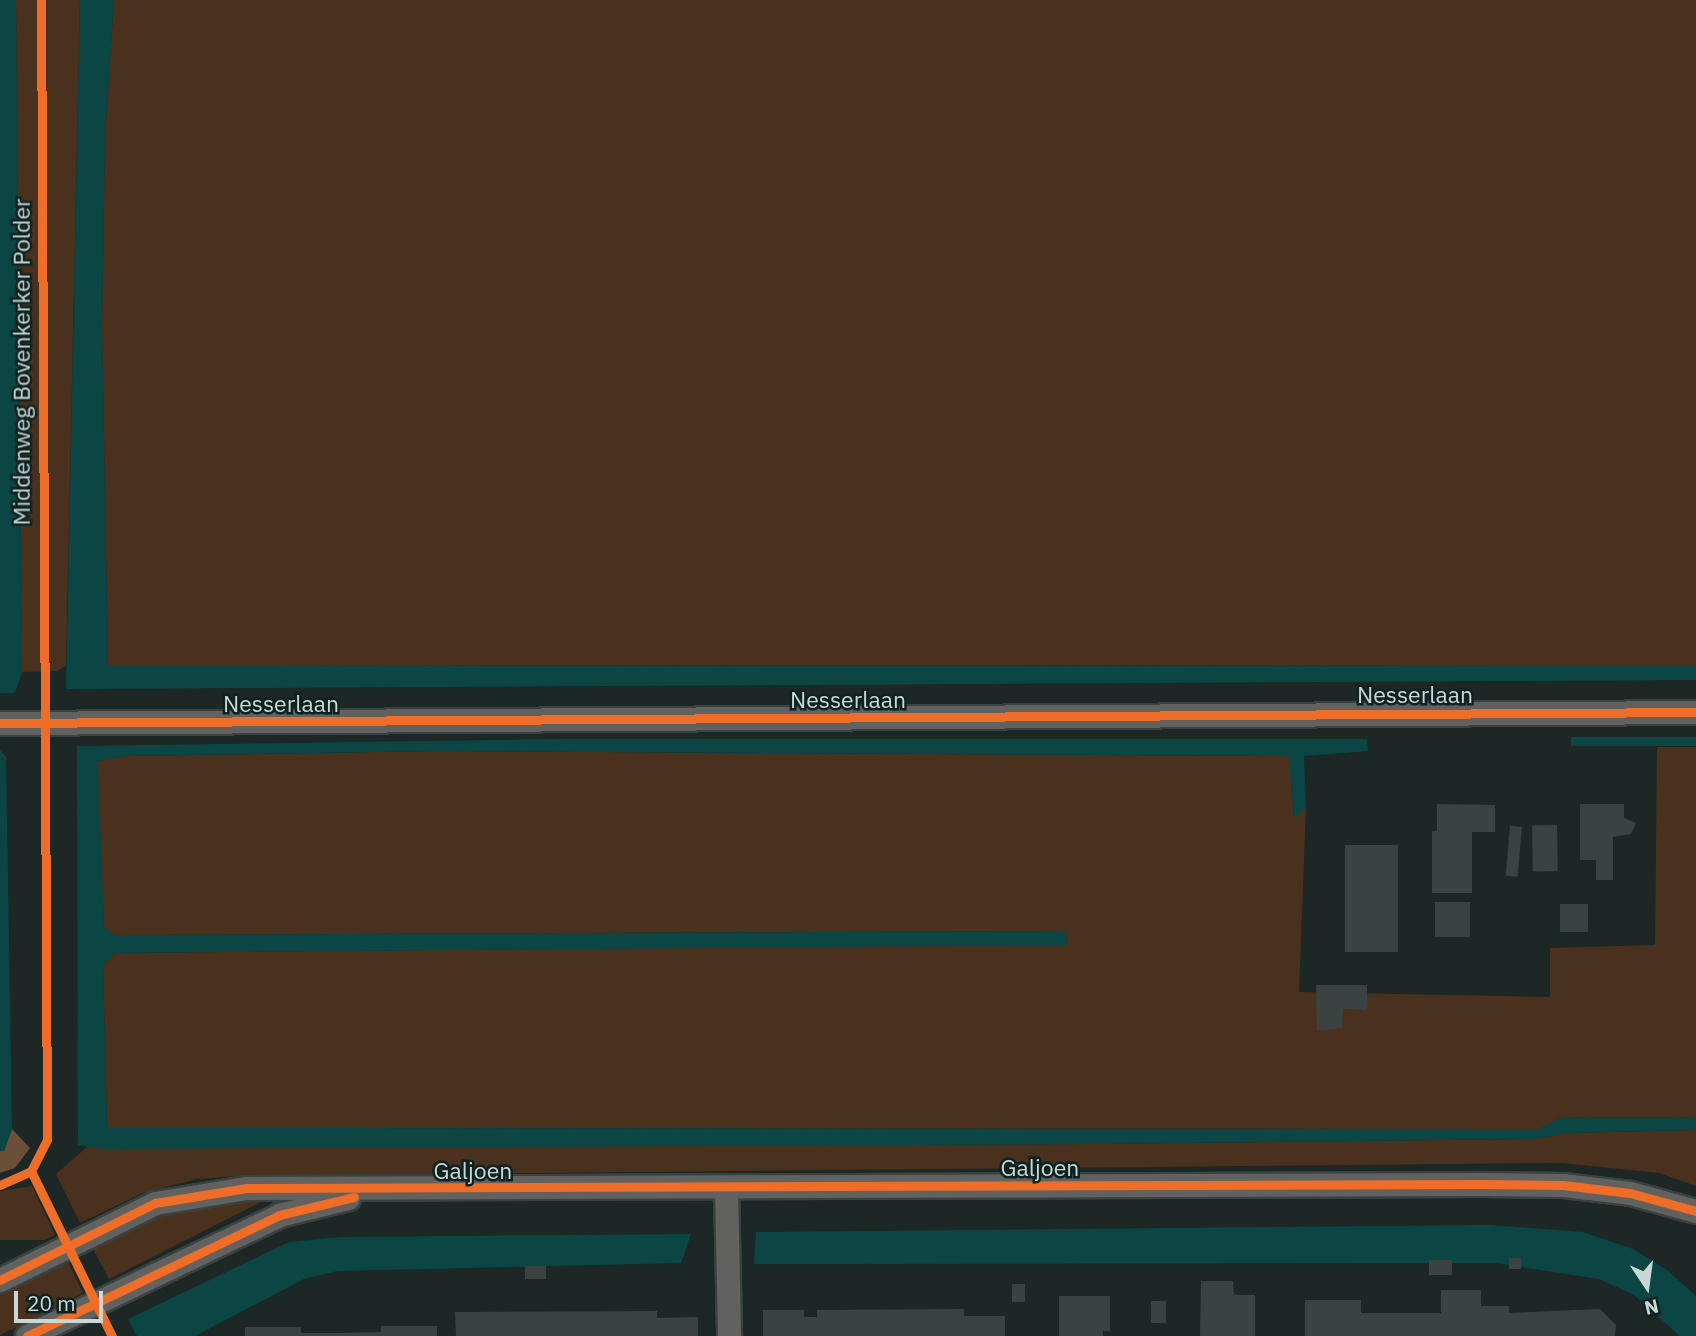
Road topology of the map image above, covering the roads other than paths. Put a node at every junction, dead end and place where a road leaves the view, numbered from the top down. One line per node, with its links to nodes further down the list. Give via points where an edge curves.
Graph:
1 (1696, 712): 2 (street, Nesserlaan)
2 (0, 723)
3 (726, 1188): 4 (street, Galjoen); 5 (street, Galjoen, via 1563,1185 1630,1193); 7 (street)
4 (380, 1190): 6 (street, Galjoen, via 247,1188 155,1203); 8 (street, Galjoen, via 279,1214)
5 (1696, 1212)
6 (0, 1280)
7 (729, 1333)
8 (27, 1336)

